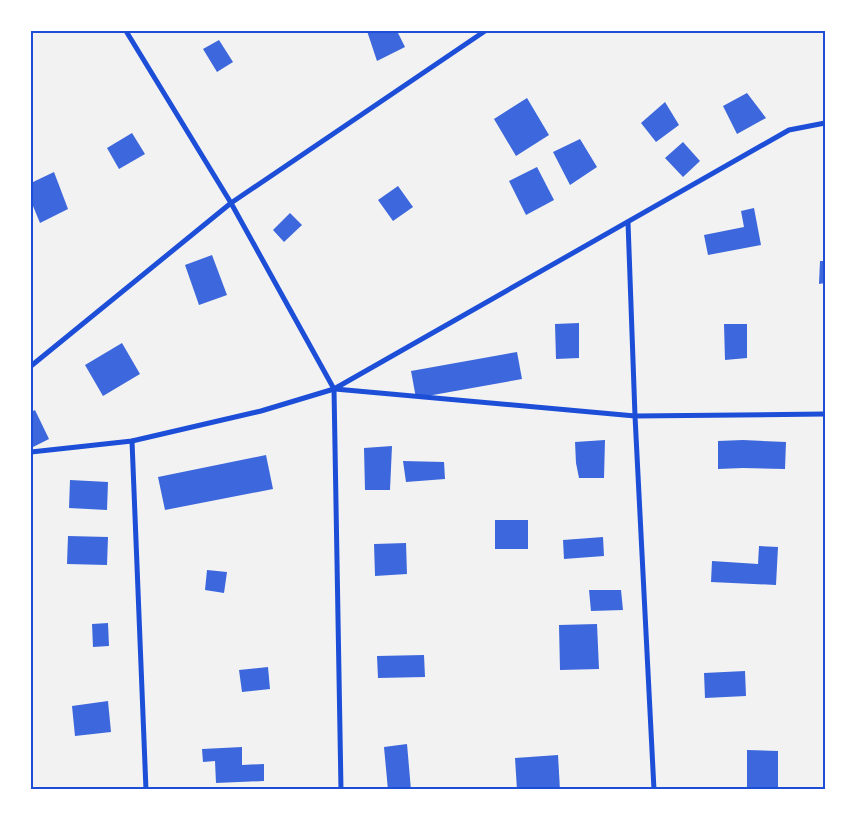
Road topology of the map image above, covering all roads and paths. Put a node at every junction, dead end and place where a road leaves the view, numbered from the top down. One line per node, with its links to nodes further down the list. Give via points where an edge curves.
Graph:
1 (126, 31): 4 (street)
2 (484, 31): 4 (street)
3 (825, 123): 5 (street, via 789,130)
4 (231, 203): 6 (street); 7 (street)
5 (628, 222): 7 (street); 9 (street)
6 (31, 366)
7 (334, 389): 9 (street); 10 (street, via 261,411); 13 (street)
8 (825, 414): 9 (street)
9 (635, 416): 14 (street)
10 (132, 441): 11 (street); 12 (street)
11 (31, 452)
12 (146, 790)
13 (341, 790)
14 (654, 790)

